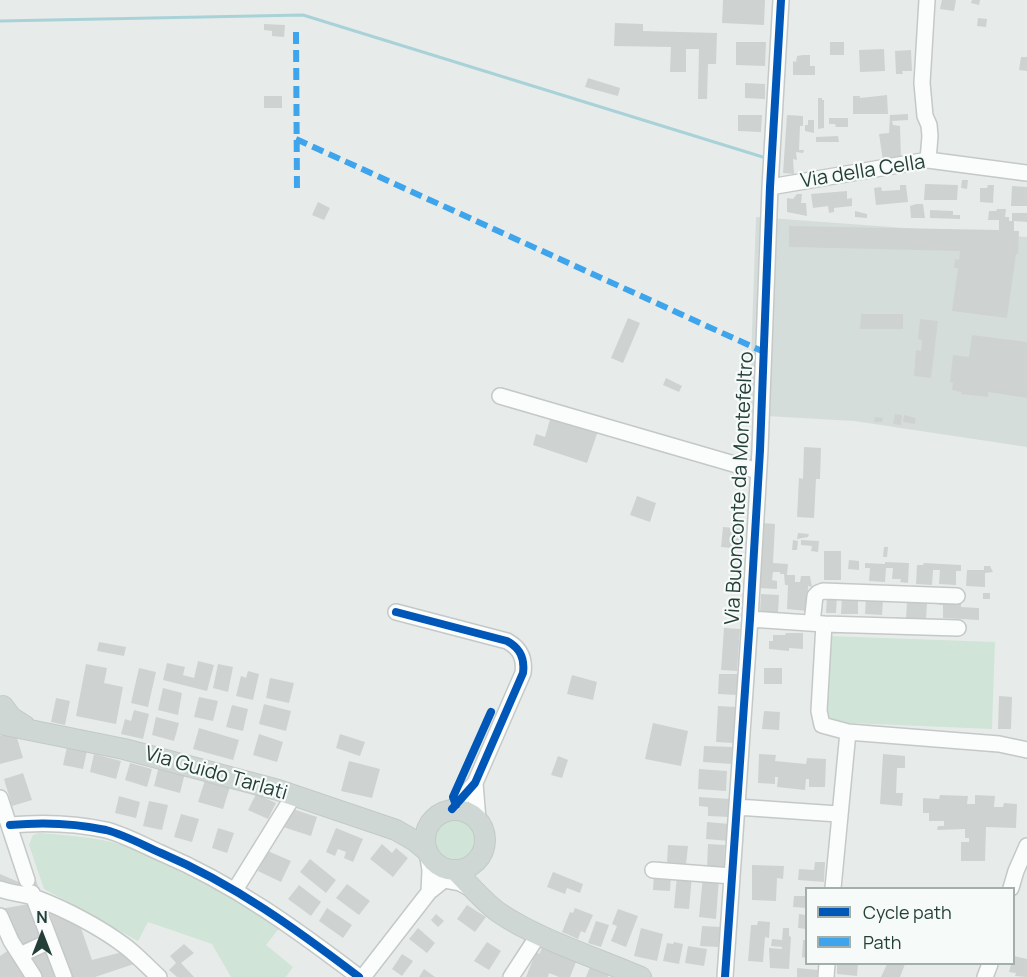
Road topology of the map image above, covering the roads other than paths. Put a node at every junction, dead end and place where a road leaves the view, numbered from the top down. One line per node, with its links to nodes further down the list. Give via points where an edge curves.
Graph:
1 (781, 0): 5 (street, Via Buonconte da Montefeltro)
2 (927, 0): 3 (street, via 922,83 930,136)
3 (928, 160): 4 (street, Via della Cella); 5 (street, Via della Cella)
4 (1027, 172)
5 (770, 187): 7 (street, Via Buonconte da Montefeltro)
6 (500, 396): 7 (street)
7 (758, 471): 10 (street, Via Buonconte da Montefeltro)
8 (957, 596): 11 (street, via 823,591 815,596)
9 (396, 612): 16 (street, via 507,641 521,655 523,673)
10 (750, 619): 11 (street); 19 (street, Via Buonconte da Montefeltro)
11 (818, 623): 12 (street); 14 (street, via 822,725)
12 (958, 628)
13 (1, 711): 17 (main road, Via Guido Tarlati, via 33,730 149,755)
14 (848, 732): 15 (street, via 999,744); 21 (street)
15 (1027, 750)
16 (475, 783): 20 (street); 22 (street)
17 (294, 795): 25 (main road, Via Guido Tarlati); 36 (street)
18 (0, 798): 24 (street)
19 (737, 807): 21 (street); 31 (street, Via Buonconte da Montefeltro)
20 (452, 809): 22 (main road); 23 (main road)
21 (838, 814): 32 (street)
22 (478, 820): 28 (main road, via 483,827 485,846)
23 (430, 822): 25 (main road); 27 (main road, via 424,841)
24 (10, 825): 34 (street); 36 (street, via 64,824 113,832 195,867)
25 (396, 830): 27 (main road, Via Guido Tarlati)
26 (1027, 846): 33 (street)
27 (427, 851): 30 (main road); 37 (street)
28 (476, 862): 30 (main road); 38 (main road)
29 (653, 870): 31 (street)
30 (449, 875): 37 (street); 38 (main road)
31 (732, 876): 49 (street, Via Buonconte da Montefeltro)
32 (833, 887)
33 (1011, 887)
34 (30, 888): 35 (street, via 13,894); 41 (street); 45 (street, via 114,938)
35 (0, 889)
36 (235, 890): 46 (street)
37 (429, 892): 46 (street)
38 (478, 894): 40 (main road, via 500,913)
39 (0, 916): 42 (street)
40 (539, 934): 47 (street); 48 (main road)
41 (50, 941): 42 (street); 44 (street)
42 (20, 955): 43 (street)
43 (34, 977)
44 (64, 977)
45 (159, 977)
46 (361, 977)
47 (512, 977)
48 (641, 977)
49 (725, 977)

